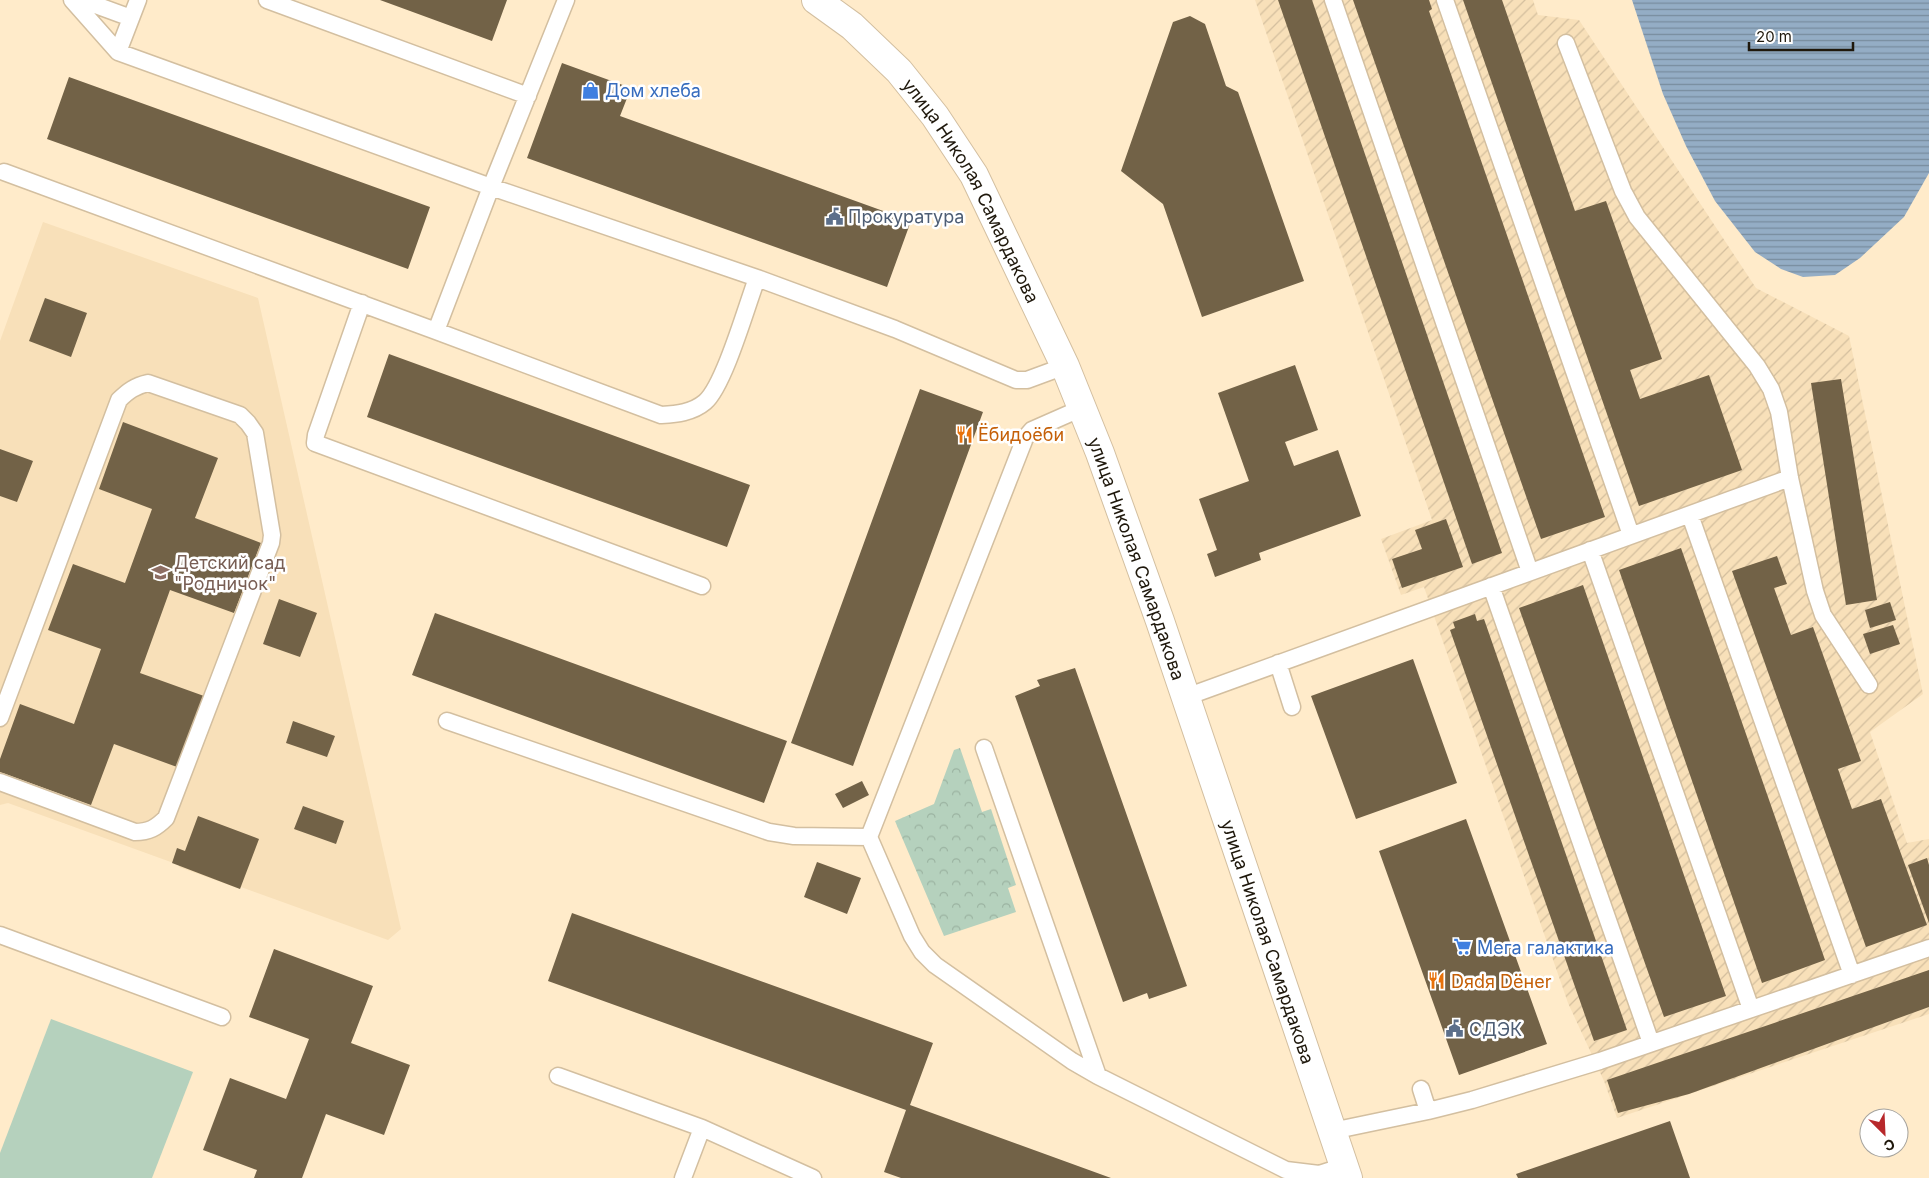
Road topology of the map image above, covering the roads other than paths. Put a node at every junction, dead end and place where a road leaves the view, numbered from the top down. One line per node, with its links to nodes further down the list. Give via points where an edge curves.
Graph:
1 (72, 0): 11 (lane)
2 (82, 0): 9 (lane)
3 (138, 0): 9 (lane)
4 (267, 0): 12 (lane)
5 (566, 0): 12 (lane)
6 (816, 0): 18 (street, улица Николая Самардакова, via 852,26 899,71 935,116 974,175)
7 (1333, 0): 24 (lane)
8 (1445, 0): 22 (lane)
9 (131, 18): 11 (lane)
10 (1566, 43): 20 (lane, via 1623,191 1637,217 1757,366 1771,389 1779,412)
11 (118, 52): 14 (lane)
12 (528, 96): 14 (lane)
13 (4, 172): 16 (lane)
14 (490, 187): 15 (lane); 17 (lane)
15 (757, 278): 17 (lane, via 718,386 705,402 685,413 661,415); 18 (lane, via 895,329 1016,380 1027,380)
16 (362, 303): 17 (lane); 25 (lane, via 315,443)
17 (436, 331)
18 (1065, 366): 19 (street, улица Николая Самардакова)
19 (1082, 408): 29 (street, улица Николая Самардакова); 35 (lane, via 1032,430 1025,438)
20 (1790, 478): 21 (lane); 28 (lane, via 1814,591 1823,614)
21 (1690, 515): 22 (lane); 38 (lane)
22 (1631, 535): 23 (lane)
23 (1590, 550): 24 (lane); 39 (lane)
24 (1530, 572): 26 (lane)
25 (702, 586)
26 (1491, 586): 27 (lane); 41 (lane)
27 (1278, 663): 29 (lane); 30 (lane)
28 (1869, 685)
29 (1186, 697): 47 (street, улица Николая Самардакова)
30 (1292, 707)
31 (0, 718): 34 (lane, via 119,400 128,391 148,382 240,415 255,433 271,543 166,818 147,832 135,832)
32 (446, 721): 35 (lane, via 769,832)
33 (984, 748): 43 (lane)
34 (0, 782)
35 (869, 838): 43 (lane, via 922,952 943,971 1072,1062)
36 (0, 935): 40 (lane)
37 (1929, 948): 38 (lane)
38 (1852, 974): 39 (lane)
39 (1751, 1009): 41 (lane)
40 (222, 1017)
41 (1652, 1043): 45 (lane)
42 (558, 1076): 46 (lane)
43 (1098, 1076): 48 (lane, via 1286,1170 1319,1174)
44 (1421, 1089): 45 (lane)
45 (1428, 1111): 47 (lane)
46 (702, 1128): 49 (lane); 50 (lane)
47 (1332, 1130): 48 (street, улица Николая Самардакова)
48 (1346, 1172)
49 (683, 1178)
50 (813, 1178)

